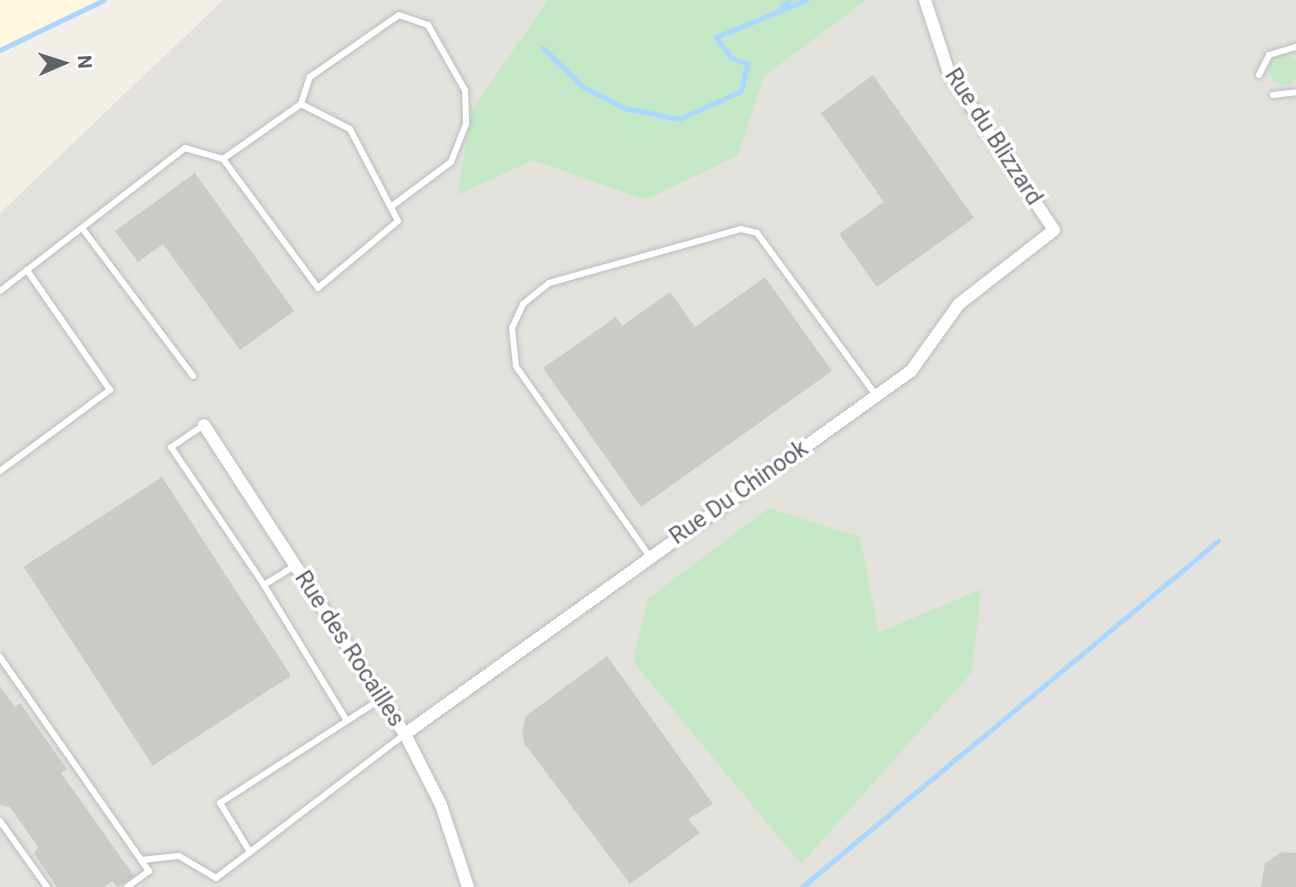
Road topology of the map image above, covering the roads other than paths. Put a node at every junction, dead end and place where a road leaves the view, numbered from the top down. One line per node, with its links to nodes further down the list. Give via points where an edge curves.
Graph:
1 (925, 0): 10 (street, Rue du Blizzard, via 950,73)
2 (1296, 47): 3 (lane, via 1269,55)
3 (1259, 75)
4 (1296, 92): 5 (lane)
5 (1273, 95)
6 (301, 104): 7 (lane); 8 (lane, via 350,129); 8 (lane, via 310,78 399,15 428,25 465,90 466,124 451,162)
7 (223, 159): 8 (lane, via 318,288 398,221); 9 (lane, via 185,148)
8 (392, 206)
9 (82, 228): 11 (lane); 13 (lane)
10 (1054, 230): 14 (street, Rue Du Chinook, via 959,304 911,371)
11 (27, 270): 12 (lane); 16 (lane, via 110,390)
12 (0, 291)
13 (193, 376)
14 (876, 395): 17 (street, Rue Du Chinook); 17 (lane, via 757,233 715,235 549,283 523,304 512,328 516,366)
15 (204, 425): 18 (street, Rue des Rocailles); 19 (lane, via 171,447)
16 (0, 471)
17 (650, 557): 23 (street, Rue Du Chinook)
18 (295, 566): 19 (lane); 21 (street, Rue des Rocailles)
19 (264, 585): 22 (lane)
20 (0, 657): 26 (lane)
21 (382, 699): 22 (lane); 23 (street, Rue des Rocailles)
22 (347, 721): 25 (lane, via 220,803)
23 (404, 734): 25 (lane); 29 (street, Rue des Rocailles, via 441,805)
24 (0, 821): 27 (lane)
25 (250, 852): 26 (lane, via 216,878 179,856)
26 (141, 860): 28 (lane, via 149,871)
27 (47, 887)
28 (127, 887)
29 (468, 887)

